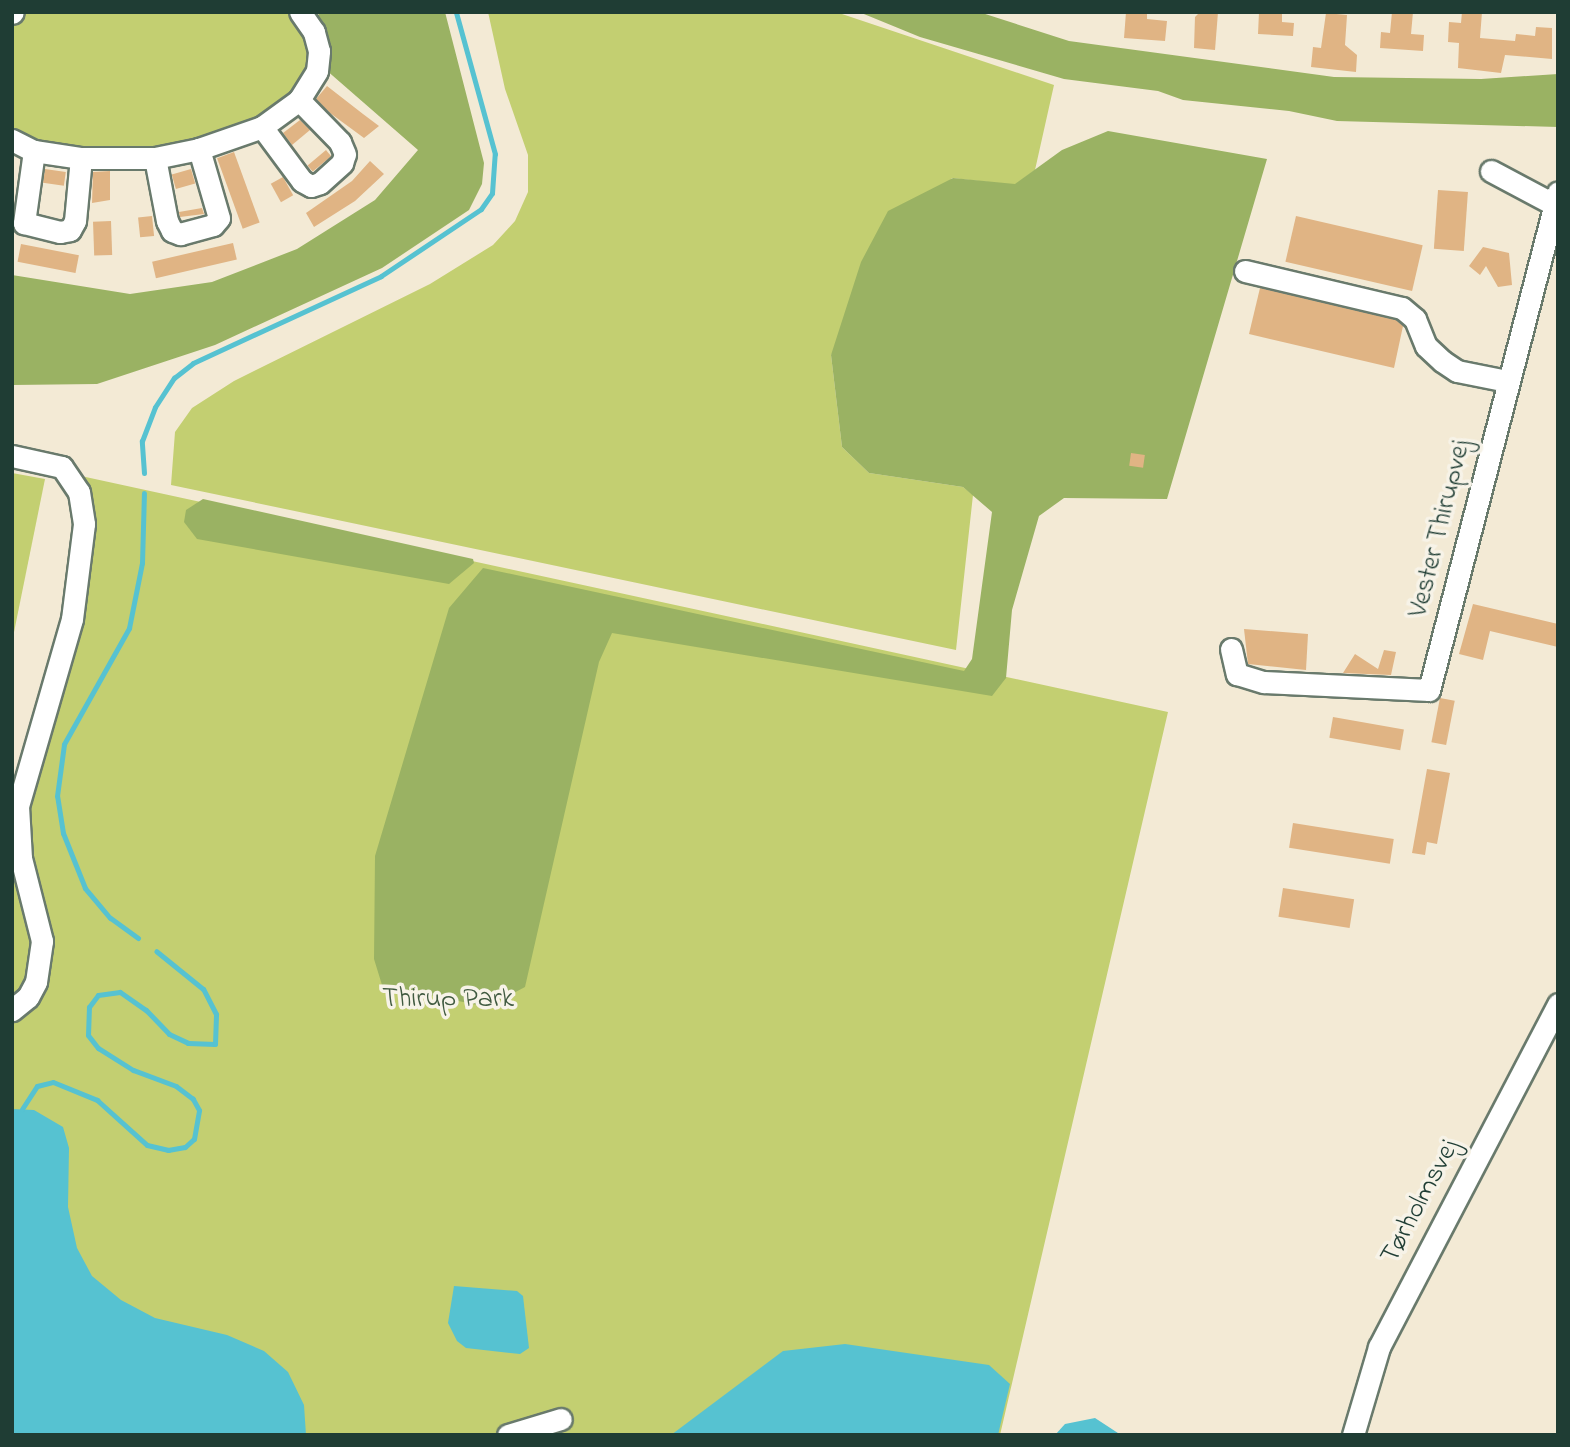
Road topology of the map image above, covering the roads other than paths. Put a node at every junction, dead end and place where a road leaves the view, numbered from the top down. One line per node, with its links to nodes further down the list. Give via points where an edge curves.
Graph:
1 (300, 12): 2 (street, via 314,32 319,51 317,71)
2 (299, 100): 3 (street); 3 (street, via 345,153 342,163 320,183 310,186 302,181)
3 (262, 127): 5 (street)
4 (12, 140): 6 (street)
5 (198, 149): 8 (street); 8 (street, via 219,218 213,225 180,234 167,221)
6 (34, 151): 7 (street); 7 (street, via 24,222 50,231 70,230 75,221)
7 (81, 158): 8 (street)
8 (155, 158)
9 (1491, 171): 10 (street)
10 (1555, 198): 12 (street, Vester Thirupvej)
11 (1245, 271): 12 (street, via 1402,308 1415,319 1426,346 1441,361 1457,371)
12 (1507, 381): 14 (street, Vester Thirupvej, via 1429,690 1264,682 1237,674)
13 (12, 456): 16 (street, via 62,467 79,492 84,524 72,619 18,806 21,858 43,942 36,982 28,997)
14 (1231, 649)
15 (1558, 1004): 19 (street, Tørholmsvej, via 1378,1347)
16 (12, 1010)
17 (561, 1419): 18 (street)
18 (508, 1435)
19 (1353, 1435)

